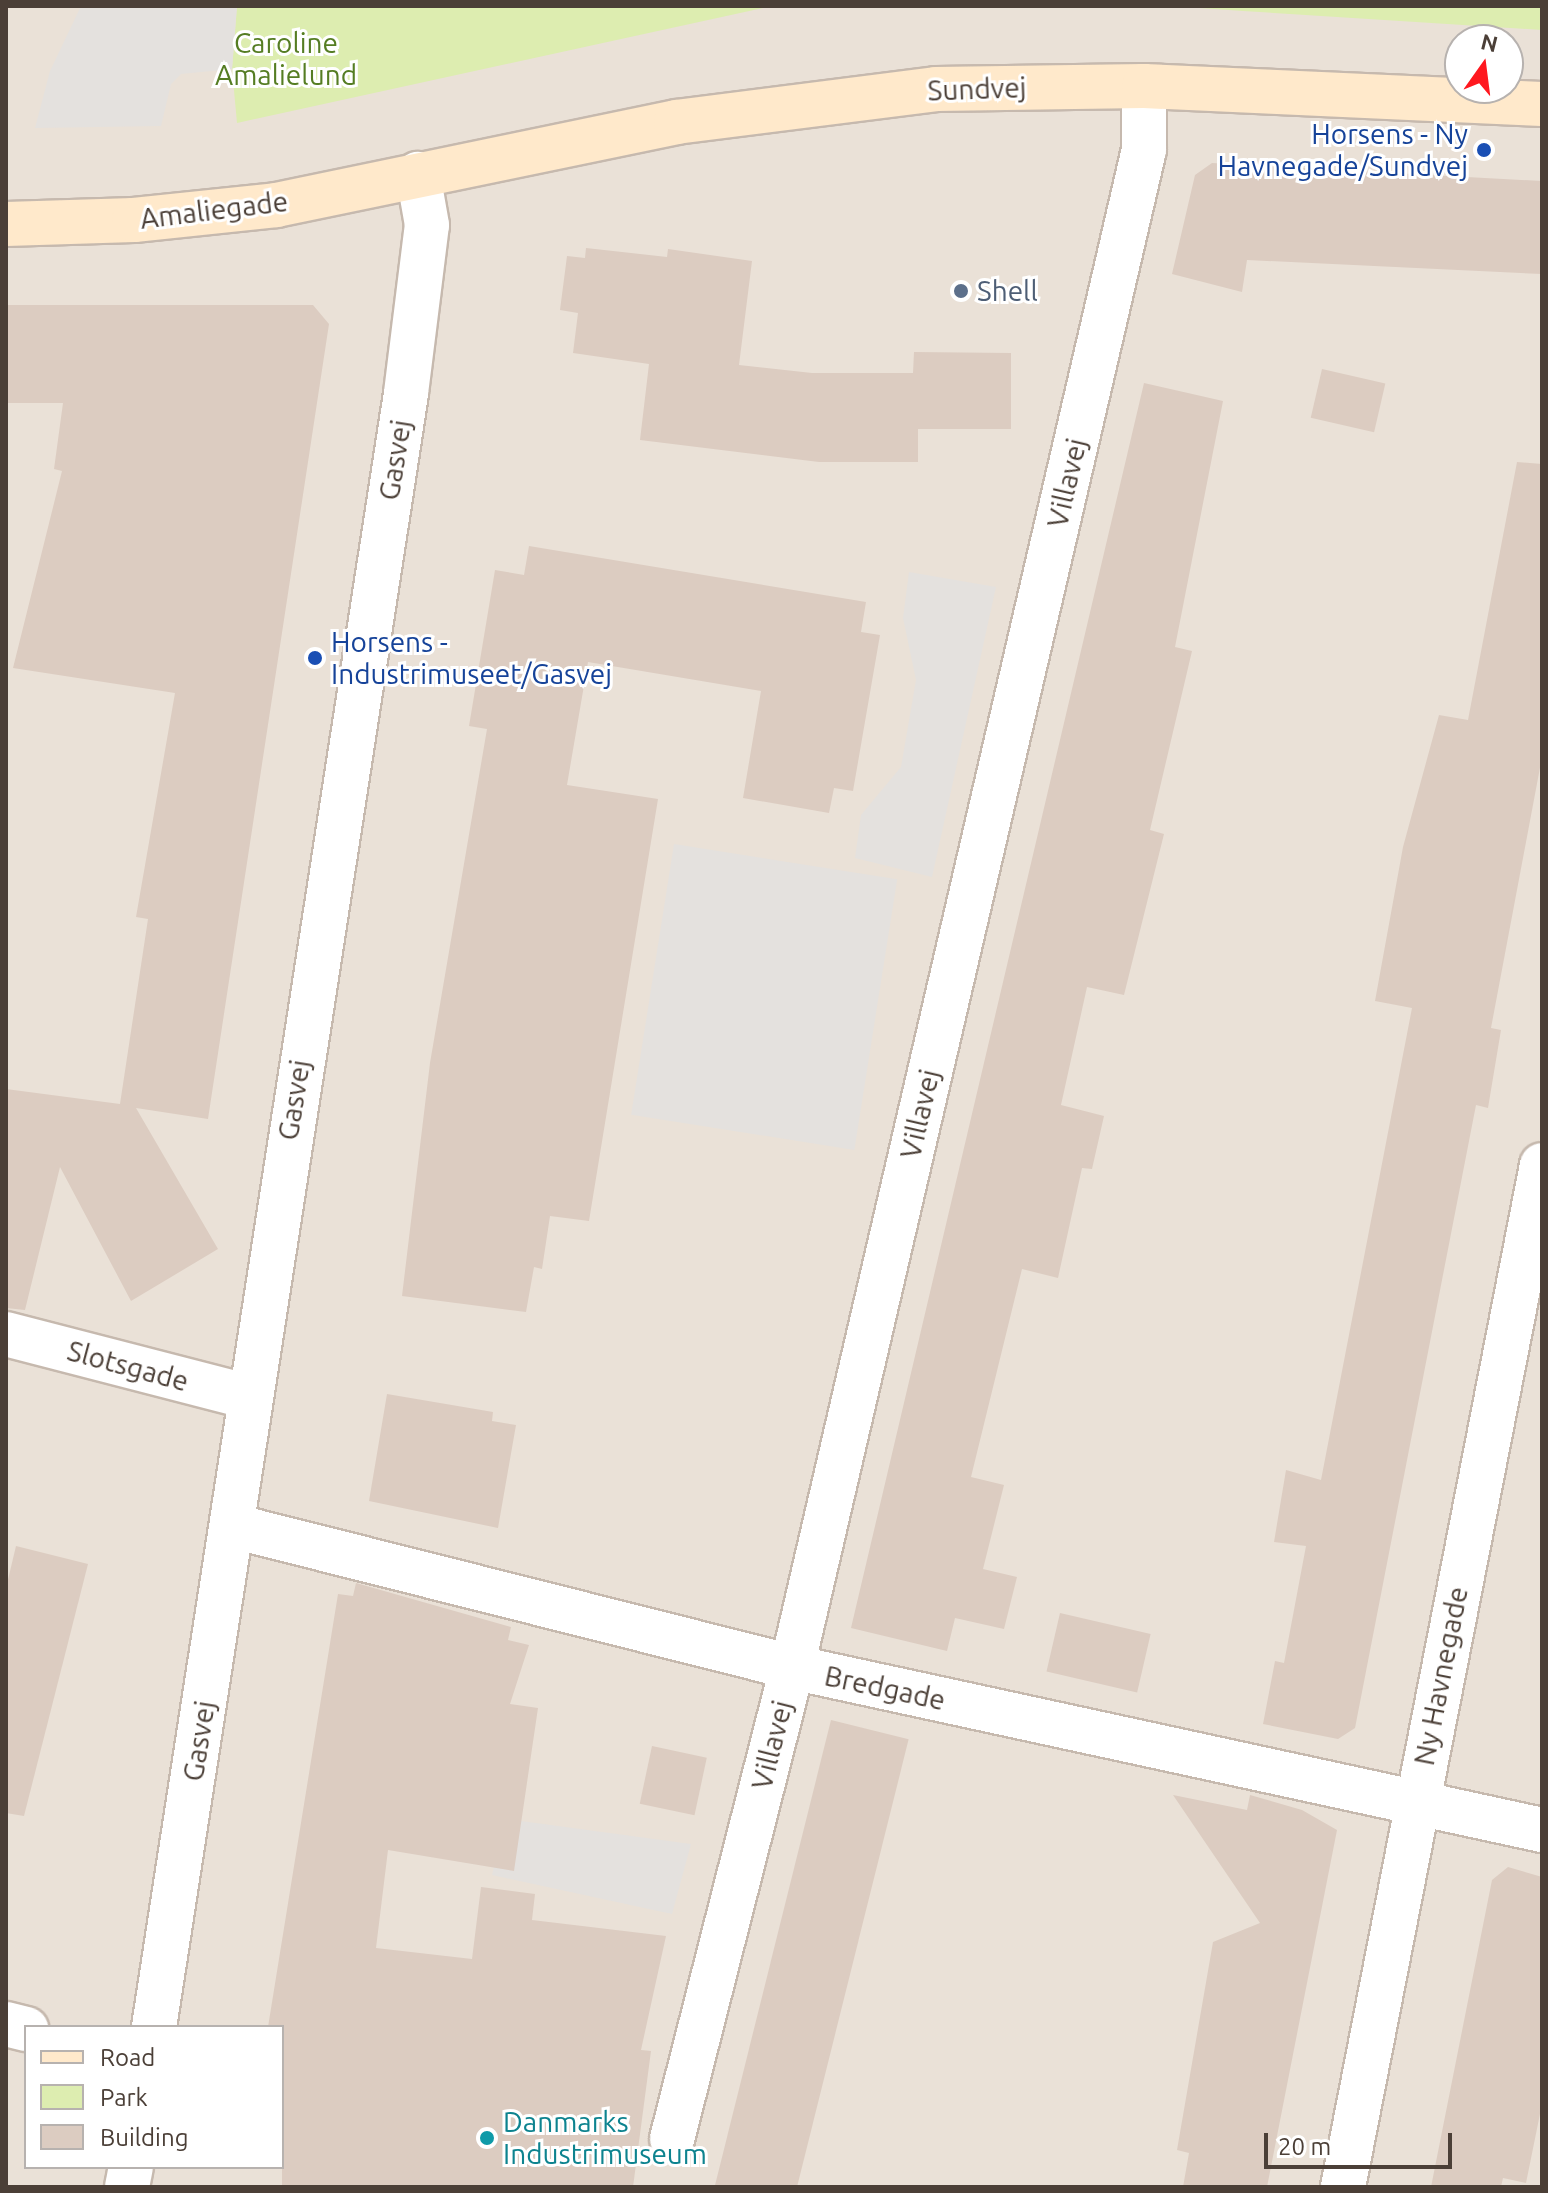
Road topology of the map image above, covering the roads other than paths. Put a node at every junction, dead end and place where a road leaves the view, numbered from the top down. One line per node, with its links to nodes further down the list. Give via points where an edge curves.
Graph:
1 (1144, 86): 2 (street, Sundvej); 3 (street, Sundvej, via 936,89 734,112); 9 (street, Villavej, via 1144,150)
2 (1542, 104)
3 (418, 174): 4 (street, Amaliegade, via 276,205 134,220); 7 (street, Gasvej, via 427,225 406,393)
4 (6, 224)
5 (1542, 1165): 10 (street, Ny Havnegade)
6 (6, 1334): 7 (street, Slotsgade)
7 (250, 1397): 8 (street, Gasvej)
8 (233, 1526): 9 (street, Bredgade); 12 (street, Gasvej)
9 (792, 1667): 10 (street, Bredgade); 13 (street, Villavej)
10 (1416, 1803): 11 (street, Bredgade); 14 (street, Ny Havnegade)
11 (1542, 1830)
12 (154, 2025)
13 (672, 2139)
14 (1343, 2187)

